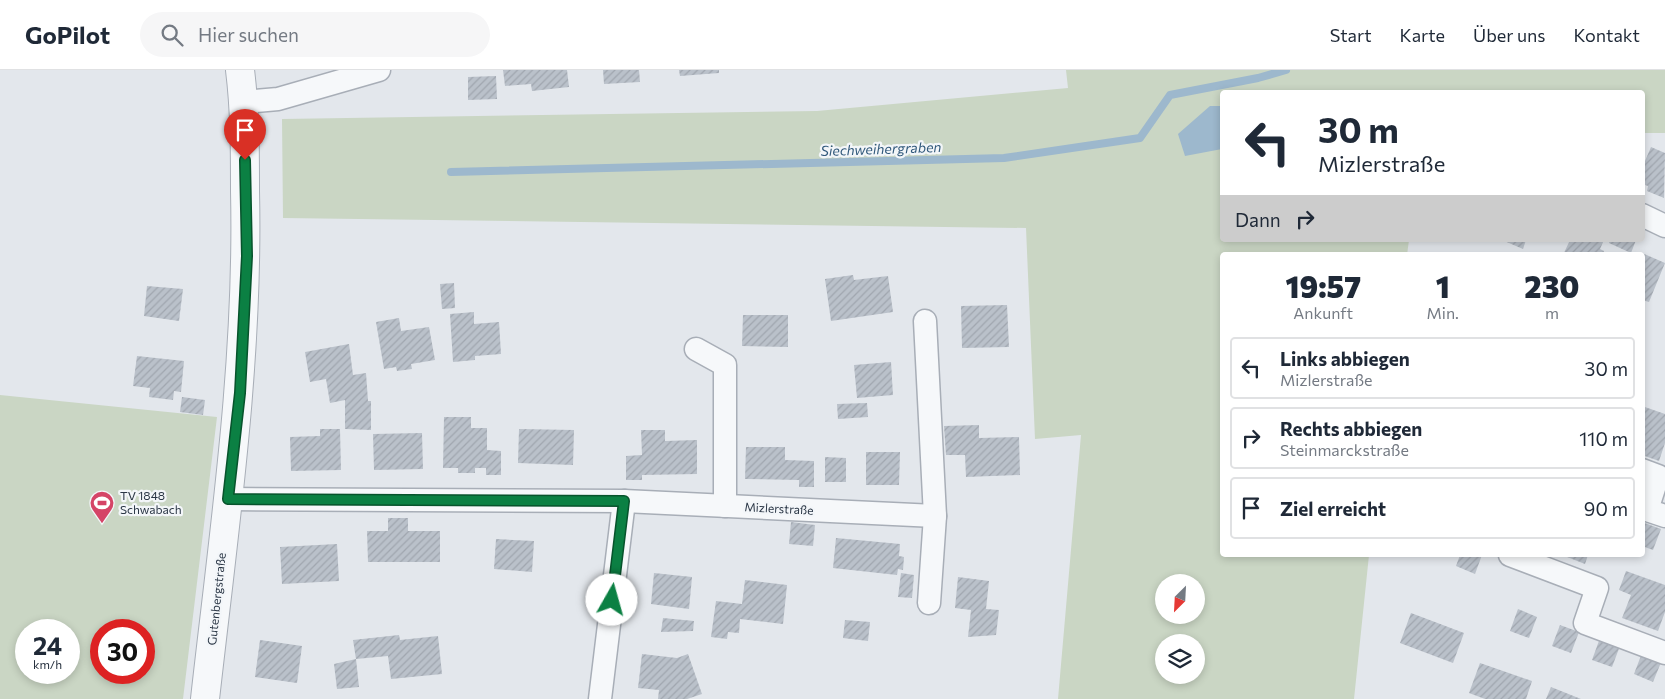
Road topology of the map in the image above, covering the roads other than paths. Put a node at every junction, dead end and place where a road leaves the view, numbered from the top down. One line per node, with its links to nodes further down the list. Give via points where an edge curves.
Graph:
1 (240, 70): 3 (street, Gutenbergstraße)
2 (379, 70): 3 (street, via 278,99)
3 (244, 102): 9 (street, Gutenbergstraße, via 247,256 240,393)
4 (1645, 217): 5 (street)
5 (1665, 226)
6 (924, 321): 12 (street)
7 (696, 349): 11 (street, via 725,365)
8 (1645, 471): 13 (street, via 1658,476 1647,510)
9 (228, 499): 10 (street, Mizlerstraße); 17 (street, Gutenbergstraße)
10 (624, 501): 11 (street, Mizlerstraße); 18 (street)
11 (724, 506): 12 (street, Mizlerstraße)
12 (935, 516): 15 (street)
13 (1665, 516)
14 (1515, 557): 16 (street, via 1597,588 1585,623)
15 (929, 603)
16 (1665, 653)
17 (205, 699)
18 (600, 699)

